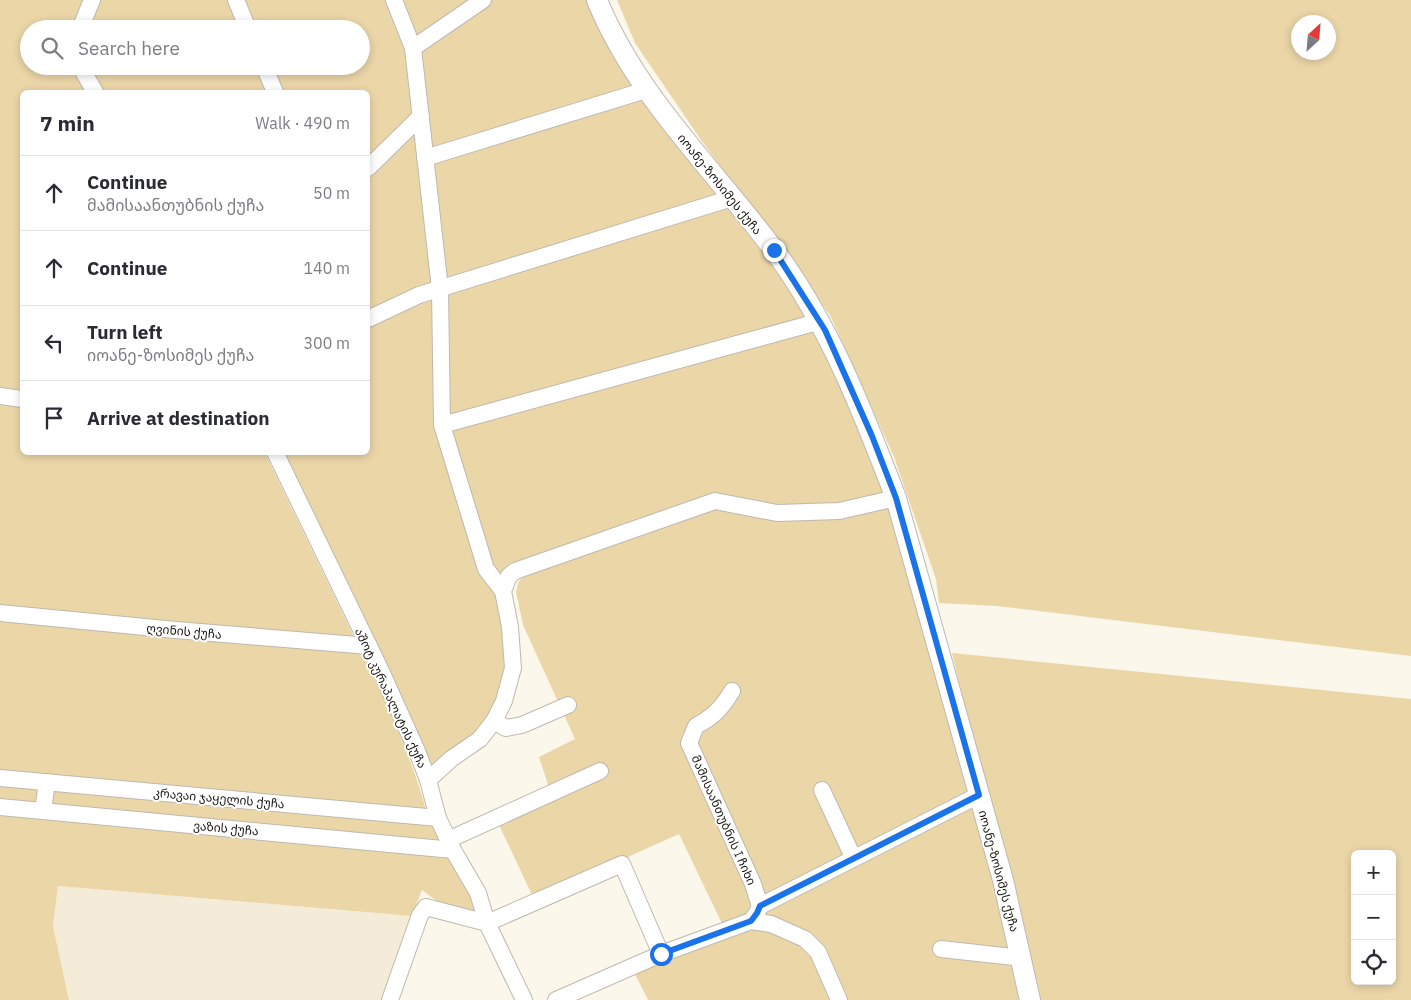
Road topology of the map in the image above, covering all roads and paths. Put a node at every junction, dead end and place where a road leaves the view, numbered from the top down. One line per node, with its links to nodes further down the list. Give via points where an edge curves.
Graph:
1 (92, 0): 6 (street)
2 (236, 0): 7 (street)
3 (394, 0): 8 (street)
4 (483, 0): 8 (street)
5 (597, 0): 13 (street, იოანე-ზოსიმეს ქუჩა, via 605,20)
6 (84, 20)
7 (244, 20)
8 (413, 48): 14 (street)
9 (85, 75): 11 (street)
10 (267, 75): 12 (street)
11 (94, 90)
12 (273, 90)
13 (646, 90): 15 (street); 17 (street, იოანე-ზოსიმეს ქუჩა)
14 (421, 116): 15 (street); 16 (street)
15 (425, 158): 18 (street)
16 (370, 166)
17 (732, 198): 18 (street); 20 (street, იოანე-ზოსიმეს ქუჩა, via 774,250)
18 (440, 289): 19 (street, via 419,295); 23 (street)
19 (370, 318)
20 (821, 321): 23 (street); 25 (street, იოანე-ზოსიმეს ქუჩა)
21 (0, 396): 22 (street)
22 (20, 399)
23 (442, 425): 26 (street, via 486,569)
24 (276, 455): 28 (street, აშოტ კურაპალატის ქუჩა)
25 (896, 498): 26 (street, via 839,510 777,513 715,501 515,571 509,576); 37 (street, იოანე-ზოსიმეს ქუჩა)
26 (503, 591): 31 (street, via 513,668 504,701)
27 (0, 613): 28 (street, ღვინის ქუჩა)
28 (369, 646): 34 (street, აშოტ კურაპალატის ქუჩა)
29 (732, 691): 43 (street, მამისაანთუბნის I ჩიხი, via 711,719 696,726 689,742)
30 (568, 704): 31 (street, via 522,725 506,728)
31 (494, 721): 34 (street, via 480,739)
32 (600, 771): 41 (street)
33 (0, 778): 35 (street, კრავაი ჯაყელის ქუჩა)
34 (428, 780): 40 (street, აშოტ კურაპალატის ქუჩა)
35 (47, 782): 39 (street); 40 (street, კრავაი ჯაყელის ქუჩა)
36 (822, 790): 42 (street)
37 (979, 795): 42 (street); 48 (street, იოანე-ზოსიმეს ქუჩა)
38 (0, 807): 39 (street, ვაზის ქუჩა)
39 (43, 811): 41 (street, ვაზის ქუჩა)
40 (438, 818): 41 (street, აშოტ კურაპალატის ქუჩა)
41 (450, 845): 45 (street, აშოტ კურაპალატის ქუჩა, via 478,893)
42 (853, 857): 43 (street)
43 (760, 906): 44 (street)
44 (751, 921): 47 (street); 52 (street, via 771,924 805,939 818,952)
45 (487, 923): 47 (street, via 622,864); 49 (street, via 426,907 420,915); 50 (street, აშოტ კურაპალატის ქუჩა)
46 (940, 949): 48 (street)
47 (661, 954): 51 (street)
48 (1022, 958): 53 (street, იოანე-ზოსიმეს ქუჩა)
49 (390, 1000)
50 (524, 1000)
51 (556, 1000)
52 (839, 1000)
53 (1030, 1000)

